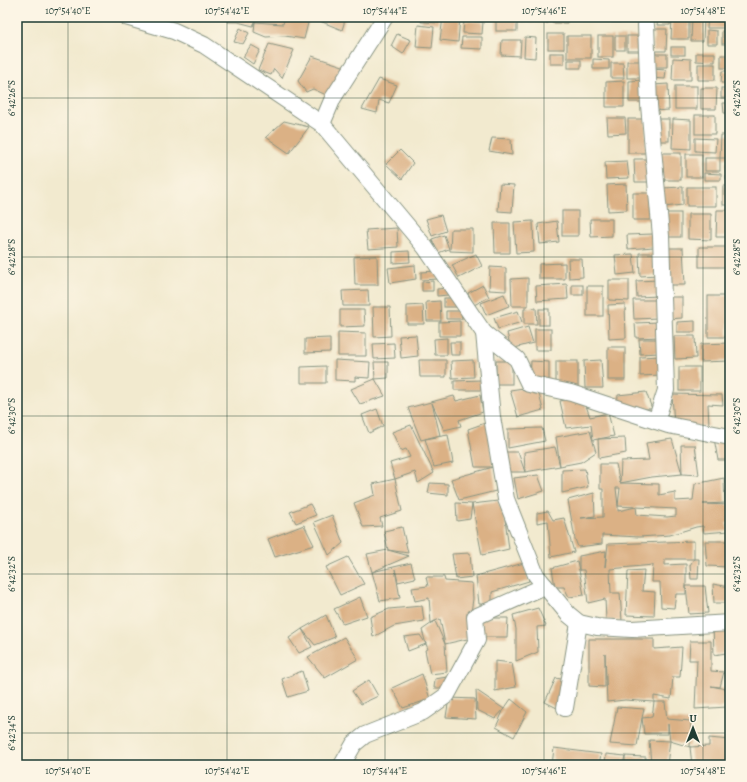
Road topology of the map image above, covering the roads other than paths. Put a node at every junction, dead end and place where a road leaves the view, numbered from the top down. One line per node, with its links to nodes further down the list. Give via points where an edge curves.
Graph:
1 (126, 17): 4 (street, via 174,31 204,45)
2 (384, 17): 4 (street, via 333,98)
3 (646, 26): 6 (street, via 649,106 661,236 666,390)
4 (322, 124): 5 (street, via 425,247)
5 (484, 333): 6 (street, via 517,359 529,384 571,393); 8 (street, via 492,417 506,499 536,575)
6 (656, 421): 7 (street)
7 (730, 436)
8 (545, 586): 9 (street, via 568,614); 12 (street, via 475,617 477,640 447,695 423,712 365,735 354,744)
9 (579, 623): 10 (street, via 632,629); 11 (street)
10 (730, 623)
11 (565, 708)
12 (342, 765)

